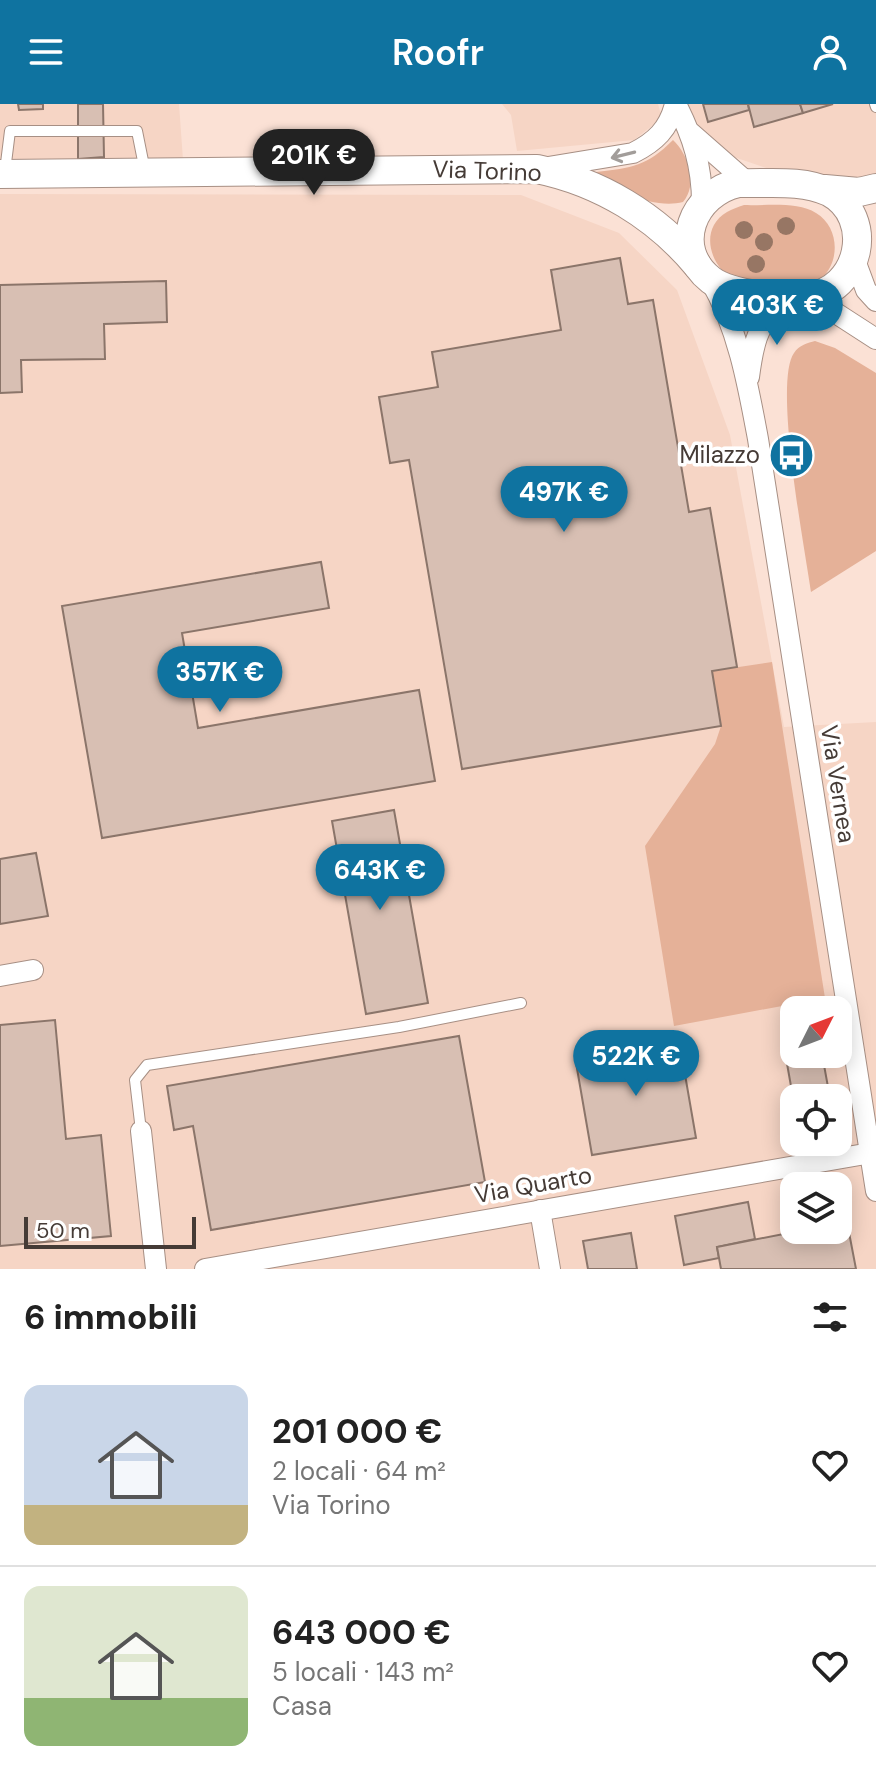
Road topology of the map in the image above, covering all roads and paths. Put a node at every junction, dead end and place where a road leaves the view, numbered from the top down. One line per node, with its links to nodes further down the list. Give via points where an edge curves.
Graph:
1 (676, 104): 2 (street); 3 (street, one-way to 3, via 663,131 633,153)
2 (691, 133): 6 (street); 10 (street, via 700,166)
3 (537, 169): 4 (main road, Via Torino); 9 (main road, Via Torino, via 575,179)
4 (145, 173): 5 (main road, Via Torino); 5 (lane, via 137,131 10,131)
5 (2, 174)
6 (748, 183): 8 (main road); 10 (main road, via 729,185)
7 (876, 188): 8 (main road)
8 (818, 189): 12 (main road, via 830,192 854,216)
9 (631, 206): 10 (main road, via 672,212); 13 (main road, via 681,246)
10 (700, 207): 13 (main road, via 690,242)
11 (876, 213): 12 (main road)
12 (858, 251): 14 (main road, via 842,282); 15 (street, via 866,290)
13 (702, 271): 14 (main road, via 735,291); 17 (street, via 724,304)
14 (802, 297): 16 (street); 17 (street, via 774,310 762,324)
15 (876, 301)
16 (876, 339)
17 (748, 385): 22 (street, Via Vernea)
18 (33, 970): 19 (street)
19 (0, 976)
20 (521, 1003): 21 (lane, via 147,1065 135,1080)
21 (141, 1131): 25 (street)
22 (873, 1152): 23 (street, Via Vernea); 24 (street, Via Quarto)
23 (876, 1191)
24 (540, 1210): 26 (street, Via Quarto); 27 (street)
25 (156, 1269)
26 (205, 1269)
27 (550, 1269)

